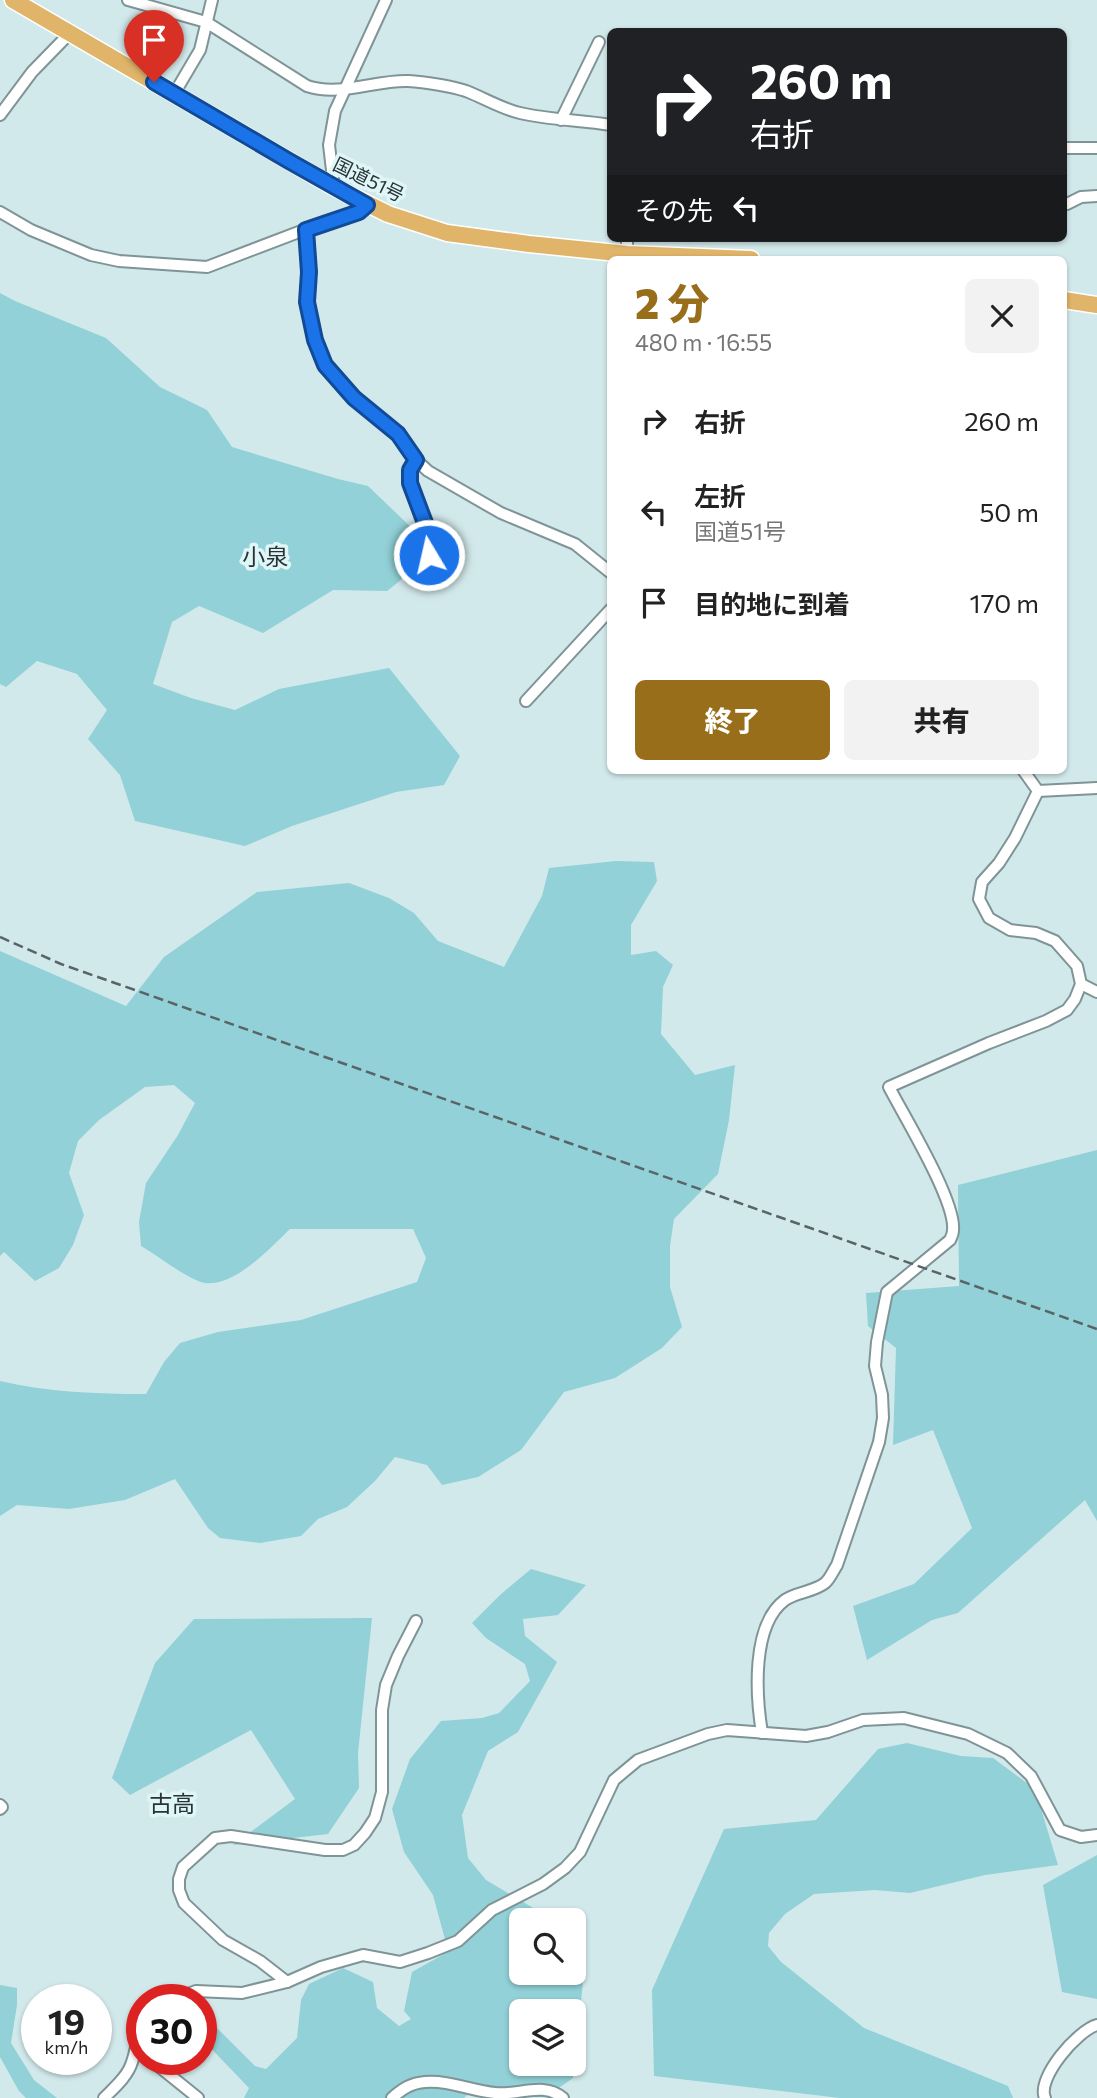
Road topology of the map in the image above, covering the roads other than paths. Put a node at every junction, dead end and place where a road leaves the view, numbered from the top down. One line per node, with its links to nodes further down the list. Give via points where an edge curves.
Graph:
1 (13, 0): 6 (highway, 国道51号)
2 (128, 0): 5 (street)
3 (212, 0): 5 (street)
4 (386, 0): 8 (street)
5 (206, 22): 8 (street, via 307,86); 9 (street, via 200,50)
6 (70, 33): 9 (highway, 国道51号); 10 (street, via 32,72)
7 (599, 42): 11 (street)
8 (344, 89): 11 (street, via 407,81 462,90 518,113); 15 (street, via 329,145)
9 (174, 94): 15 (highway, 国道51号)
10 (0, 115)
11 (561, 120): 12 (street)
12 (607, 125)
13 (1067, 148): 14 (street)
14 (1097, 148)
15 (334, 187): 18 (highway, 国道51号)
16 (1097, 196): 17 (street)
17 (1067, 204)
18 (367, 205): 20 (street); 21 (highway, 国道51号, via 447,233 529,244)
19 (0, 212): 20 (street, via 91,255 207,267)
20 (306, 230): 25 (street, via 307,302 325,365 354,398 398,434)
21 (627, 246): 22 (highway, 国道51号)
22 (722, 256)
23 (1067, 300): 24 (highway)
24 (1097, 305)
25 (416, 460): 26 (street, via 410,483 425,523); 27 (street, via 501,513 575,544)
26 (429, 555)
27 (607, 570)
28 (607, 613): 29 (street)
29 (526, 701)
30 (1026, 774): 32 (street)
31 (1097, 788): 32 (street)
32 (1038, 791): 33 (street, via 1015,838 982,882 979,899 989,918 1010,930 1036,933 1055,942 1077,966)
33 (1080, 984): 34 (street); 36 (street, via 1067,1010 889,1087 941,1186 953,1232 950,1241 887,1292 875,1366 883,1418 879,1442 833,1571 825,1583 786,1600 772,1614 765,1631 756,1689)
34 (1097, 992)
35 (416, 1621): 38 (street, via 386,1685 382,1791 375,1818 354,1845 334,1850 231,1836 215,1838 183,1867 179,1890 184,1903 223,1940)
36 (762, 1733): 37 (street, via 806,1736 863,1720 905,1718 968,1734 1007,1753 1031,1776 1060,1830 1081,1837); 38 (street, via 727,1730 708,1734 638,1760 614,1780 580,1852 565,1868 492,1910 458,1941 400,1962 363,1955)
37 (1097, 1835)
38 (287, 1982): 39 (street, via 242,1993)
39 (217, 1992)
40 (1097, 2025): 47 (street, via 1071,2045 1048,2074 1042,2089)
41 (126, 2073): 43 (street)
42 (170, 2075): 44 (street)
43 (104, 2098)
44 (198, 2098)
45 (392, 2098): 46 (street, via 409,2085 427,2082 495,2093 550,2090)
46 (563, 2098)
47 (1045, 2098)

